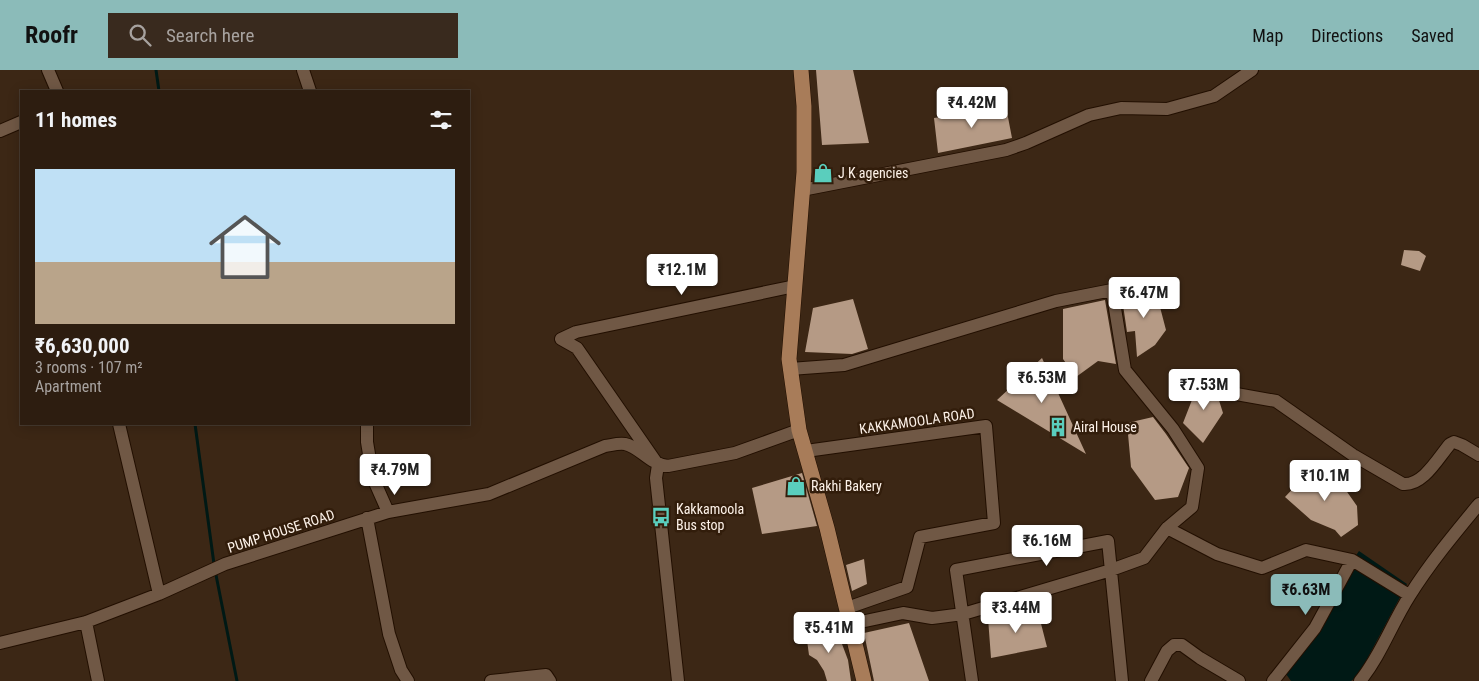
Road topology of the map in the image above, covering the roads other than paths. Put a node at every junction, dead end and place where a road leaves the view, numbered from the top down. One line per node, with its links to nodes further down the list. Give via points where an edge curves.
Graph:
1 (48, 70): 5 (street)
2 (303, 70): 6 (street)
3 (801, 70): 9 (main road, via 804,106)
4 (1252, 70): 9 (street, via 1214,96 1167,108 1121,108 1089,115 1006,150)
5 (56, 90)
6 (310, 90)
7 (20, 122): 8 (street)
8 (0, 131)
9 (802, 190): 10 (main road)
10 (794, 286): 11 (main road); 18 (street, via 576,332 561,339 577,348)
11 (790, 369): 15 (main road); 22 (street, via 844,365 1056,301 1112,290 1125,370 1173,429 1198,468 1192,507)
12 (1225, 392): 17 (street, via 1276,401 1352,454 1403,484 1419,480 1454,442)
13 (119, 425): 25 (street)
14 (367, 425): 20 (street, via 373,478)
15 (799, 430): 16 (main road); 18 (street, via 735,453 668,466)
16 (806, 451): 27 (main road); 27 (street, KAKKAMOOLA ROAD, via 986,426 994,523 920,537 907,588)
17 (1479, 456)
18 (658, 465): 20 (street, PUMP HOUSE ROAD, via 627,444 605,446 489,494); 36 (street, via 656,478)
19 (1479, 504): 26 (street)
20 (388, 512): 21 (street, PUMP HOUSE ROAD)
21 (367, 518): 25 (street, PUMP HOUSE ROAD, via 225,564); 33 (street, via 389,634)
22 (1168, 528): 23 (street, via 1217,554 1262,568 1306,550); 24 (street, via 1144,558)
23 (1352, 560): 26 (street); 42 (street, via 1315,628)
24 (1111, 570): 28 (street); 28 (street, via 1108,541 956,570); 39 (street)
25 (159, 594): 29 (street, PUMP HOUSE ROAD)
26 (1410, 595): 43 (street)
27 (847, 608): 30 (main road)
28 (963, 614): 30 (street, via 932,618 903,612); 38 (street)
29 (86, 622): 31 (street, PUMP HOUSE ROAD); 32 (street)
30 (851, 624): 37 (main road)
31 (0, 643)
32 (98, 681)
33 (408, 681)
34 (491, 681): 35 (street, via 546,675)
35 (550, 681)
36 (678, 681)
37 (864, 681)
38 (972, 681)
39 (1122, 681)
40 (1151, 681): 41 (street, via 1167,651 1174,645 1182,645)
41 (1239, 681)
42 (1274, 681)
43 (1360, 681)

